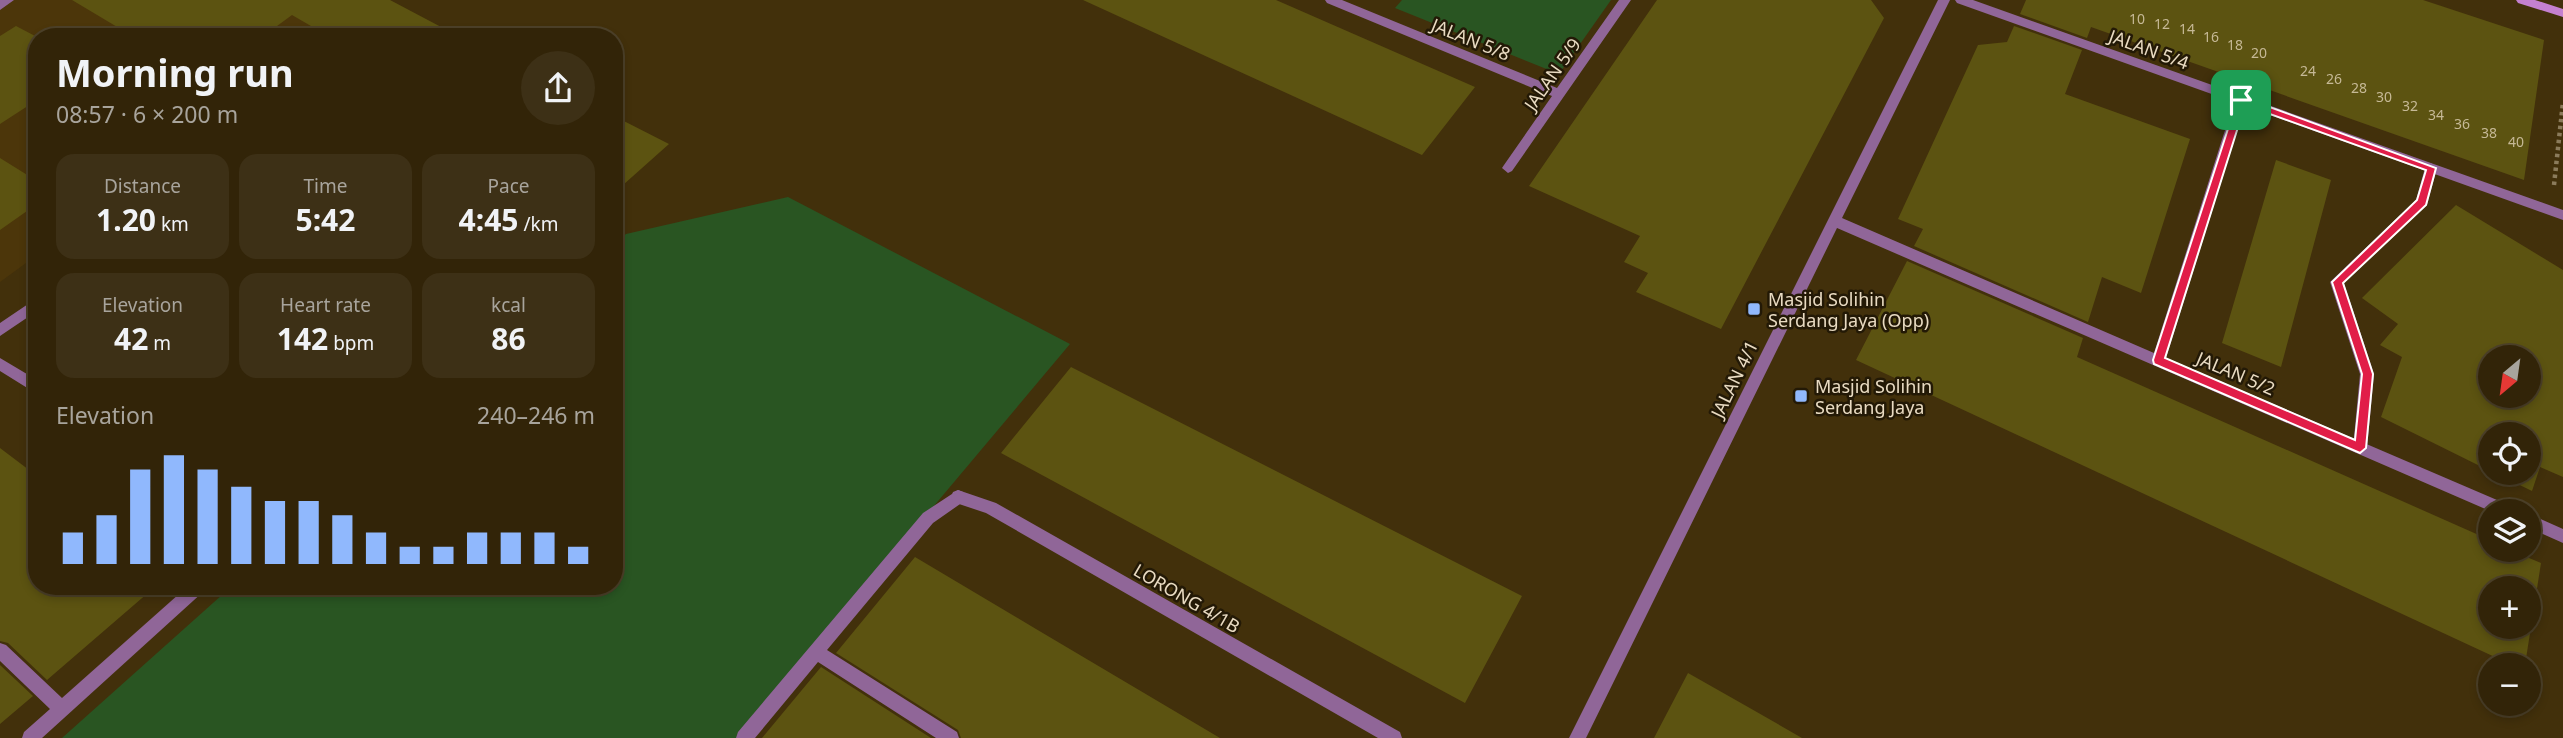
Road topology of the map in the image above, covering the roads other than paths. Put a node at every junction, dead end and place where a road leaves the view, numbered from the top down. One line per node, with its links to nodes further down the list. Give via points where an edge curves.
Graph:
1 (8, 0): 7 (street)
2 (1331, 0): 9 (street, JALAN 5/8)
3 (1625, 0): 9 (street, JALAN 5/9)
4 (1944, 0): 14 (street, JALAN 4/1)
5 (1961, 0): 10 (street, JALAN 5/4)
6 (2522, 0): 8 (street)
7 (0, 6)
8 (2563, 13)
9 (1559, 94): 11 (street, JALAN 5/9)
10 (2241, 100): 12 (street, JALAN 5/4); 17 (street)
11 (1507, 168)
12 (2431, 168): 13 (street, JALAN 5/4); 20 (street, via 2422,202 2337,282 2367,374)
13 (2557, 213)
14 (1835, 220): 17 (street, JALAN 5/2); 32 (street, JALAN 4/1)
15 (28, 310): 16 (street)
16 (0, 330)
17 (2158, 360): 20 (street, JALAN 5/2)
18 (0, 364): 19 (street)
19 (28, 382)
20 (2360, 448): 21 (street, JALAN 5/2)
21 (2478, 499)
22 (2541, 526): 23 (street)
23 (2563, 536)
24 (189, 595): 27 (street)
25 (0, 650): 27 (street)
26 (816, 652): 29 (street); 30 (street); 31 (street, LORONG 4/1B, via 928,518 958,497 991,508)
27 (62, 709): 28 (street)
28 (30, 738)
29 (744, 738)
30 (951, 738)
31 (1394, 738)
32 (1577, 738)

